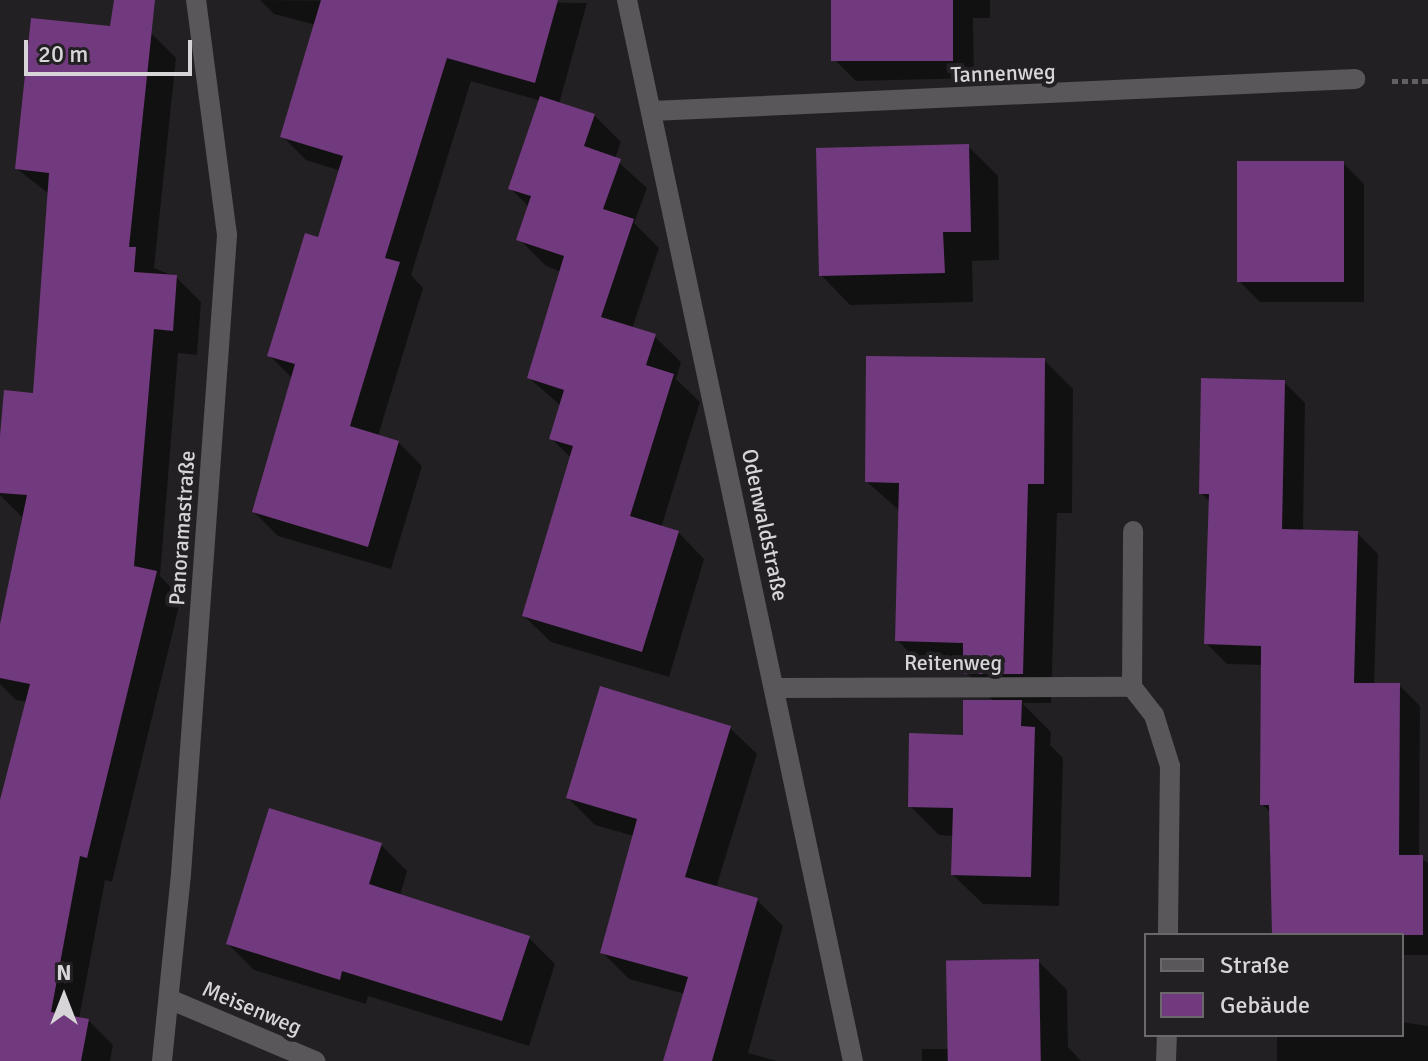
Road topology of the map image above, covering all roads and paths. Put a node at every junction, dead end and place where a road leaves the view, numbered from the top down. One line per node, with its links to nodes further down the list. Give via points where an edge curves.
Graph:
1 (196, 0): 9 (street, Panoramastraße, via 227,235)
2 (627, 0): 4 (street, Odenwaldstraße)
3 (1355, 79): 4 (street, Tannenweg)
4 (652, 111): 7 (street, Odenwaldstraße)
5 (1133, 531): 6 (street)
6 (1132, 687): 7 (street, Reitenweg); 8 (street, via 1154,715 1170,766)
7 (775, 688): 13 (street, Odenwaldstraße)
8 (1168, 933)
9 (169, 999): 11 (street, Panoramastraße); 12 (street, Meisenweg)
10 (1167, 1037): 14 (street)
11 (162, 1061)
12 (315, 1061)
13 (853, 1061)
14 (1166, 1061)

